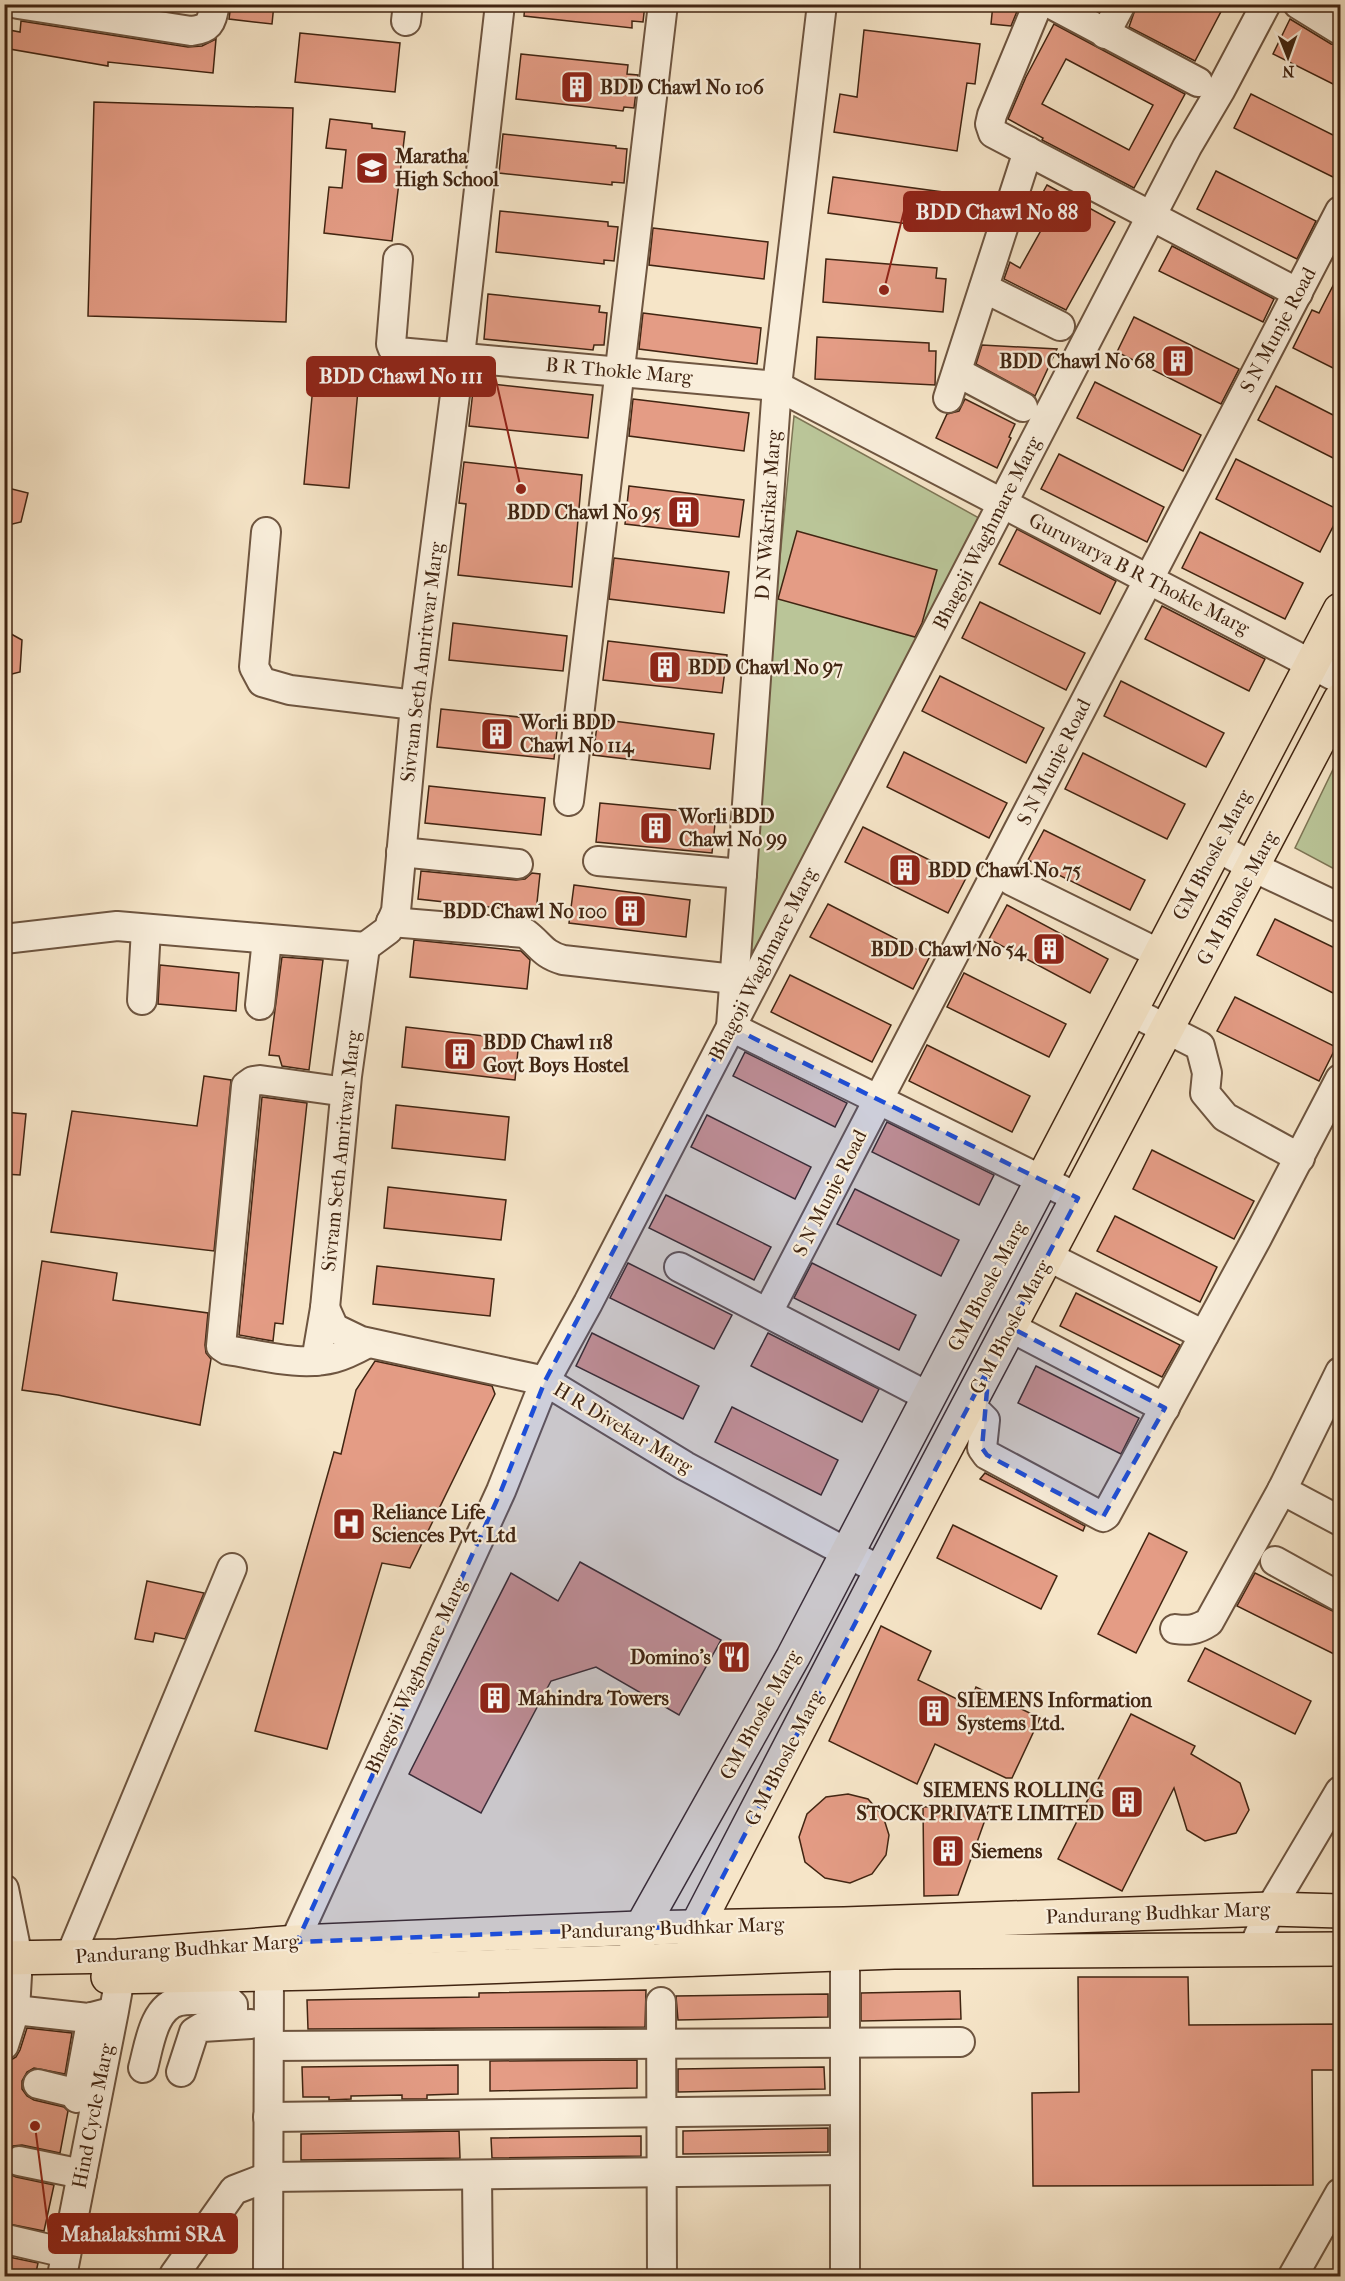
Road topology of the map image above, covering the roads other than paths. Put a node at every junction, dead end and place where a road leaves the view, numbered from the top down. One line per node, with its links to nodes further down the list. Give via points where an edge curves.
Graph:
1 (18, 4): 2 (street, via 192,31 203,30 210,23)
2 (215, 4)
3 (500, 4): 21 (street, Sivram Seth Amritwar Marg)
4 (663, 4): 22 (street)
5 (822, 4): 23 (street, D N Wakrikar Marg)
6 (1038, 4): 14 (street, via 990,124 993,133)
7 (1051, 4): 12 (street)
8 (1121, 4): 12 (street)
9 (1266, 4): 16 (street, Bhagoji Waghmare Marg)
10 (1298, 4): 11 (street)
11 (1341, 30)
12 (1105, 34): 13 (street)
13 (1198, 82)
14 (1028, 152): 16 (street); 18 (street)
15 (1341, 211): 19 (street, S N Munje Road)
16 (1150, 216): 19 (street); 25 (street, Bhagoji Waghmare Marg)
17 (398, 259): 21 (street, B R Thokle Marg, via 393,349)
18 (984, 288): 20 (street); 24 (street, via 952,385)
19 (1298, 293): 27 (street, S N Munje Road)
20 (1060, 326)
21 (460, 356): 22 (street, B R Thokle Marg); 31 (street, Sivram Seth Amritwar Marg)
22 (620, 371): 23 (street, B R Thokle Marg); 32 (street)
23 (777, 386): 25 (street, Guruvarya B R Thokle Marg); 38 (street, D N Wakrikar Marg)
24 (1023, 407)
25 (1002, 503): 27 (street, Guruvarya B R Thokle Marg); 51 (street, Bhagoji Waghmare Marg)
26 (266, 532): 31 (street, via 254,667 262,682 290,690)
27 (1149, 579): 29 (street, Guruvarya B R Thokle Marg); 56 (street, S N Munje Road)
28 (1341, 610): 29 (main road, GM Bhosle Marg)
29 (1327, 671): 33 (main road, GM Bhosle Marg)
30 (1341, 700): 37 (main road, G M Bhosle Marg)
31 (415, 705): 34 (street, Sivram Seth Amritwar Marg)
32 (569, 801)
33 (1216, 847): 37 (street); 46 (main road, GM Bhosle Marg)
34 (401, 852): 36 (street); 41 (street, Sivram Seth Amritwar Marg, via 396,910)
35 (598, 861): 38 (street)
36 (518, 864)
37 (1252, 867): 40 (street); 52 (main road, G M Bhosle Marg)
38 (742, 874): 47 (street, D N Wakrikar Marg)
39 (1012, 880): 46 (street)
40 (1341, 908)
41 (391, 922): 45 (street, via 388,930); 47 (street, via 525,933 546,954 563,960)
42 (146, 929): 43 (street, via 117,926); 44 (street); 48 (street)
43 (4, 939)
44 (267, 939): 45 (street); 49 (street)
45 (365, 947): 55 (street, Sivram Seth Amritwar Marg)
46 (1160, 954): 50 (main road, GM Bhosle Marg)
47 (734, 979): 51 (street, D N Wakrikar Marg)
48 (142, 1000)
49 (260, 1005)
50 (1131, 1011): 52 (street); 58 (main road, GM Bhosle Marg)
51 (731, 1027): 56 (street); 69 (street, Bhagoji Waghmare Marg)
52 (1167, 1030): 57 (street, via 1200,1046 1207,1073 1205,1093 1225,1117); 59 (main road, G M Bhosle Marg)
53 (262, 1064): 55 (street)
54 (1341, 1078): 57 (street)
55 (340, 1083): 62 (street, Sivram Seth Amritwar Marg); 67 (street, via 260,1080 246,1086 220,1337 221,1346 227,1350)
56 (878, 1100): 58 (street); 63 (street, S N Munje Road)
57 (1300, 1158): 65 (street)
58 (1042, 1181): 59 (street); 70 (main road, GM Bhosle Marg)
59 (1078, 1198): 60 (main road, G M Bhosle Marg)
60 (1047, 1257): 64 (main road, G M Bhosle Marg); 65 (street)
61 (679, 1267): 63 (street)
62 (325, 1308): 66 (street, H R Divekar Marg, via 334,1329); 67 (street, Sivram Seth Amritwar Marg)
63 (768, 1312): 70 (street)
64 (1010, 1327): 71 (main road, G M Bhosle Marg); 72 (street)
65 (1204, 1335): 72 (street)
66 (368, 1343): 67 (street, via 334,1358); 69 (street, H R Divekar Marg)
67 (316, 1361)
68 (1341, 1372): 73 (street)
69 (545, 1381): 75 (street, H R Divekar Marg, via 685,1466); 90 (street, Bhagoji Waghmare Marg, via 501,1491)
70 (929, 1397): 75 (main road, GM Bhosle Marg)
71 (968, 1407): 72 (street, via 985,1420 982,1448 987,1455 1103,1517); 78 (main road, G M Bhosle Marg)
72 (1165, 1408)
73 (1282, 1490): 74 (street); 80 (street, via 1209,1622 1188,1631)
74 (1341, 1521)
75 (847, 1553): 78 (street, H R Divekar Marg); 88 (main road, GM Bhosle Marg, via 793,1658)
76 (1275, 1561): 79 (street)
77 (232, 1569): 94 (street)
78 (881, 1571): 87 (main road, G M Bhosle Marg)
79 (1341, 1597)
80 (1174, 1629)
81 (1341, 1791): 83 (street)
82 (4, 1889): 86 (street)
83 (1270, 1909): 84 (main road, Pandurang Budhkar Marg); 85 (main road, Pandurang Budhkar Marg); 91 (street)
84 (1341, 1911)
85 (1146, 1914): 89 (main road, Pandurang Budhkar Marg); 93 (main road)
86 (7, 1915): 99 (street)
87 (697, 1926): 88 (main road, Pandurang Budhkar Marg); 89 (main road, Pandurang Budhkar Marg); 95 (main road, G M Bhosle Marg)
88 (641, 1928): 90 (main road, Pandurang Budhkar Marg); 96 (main road, GM Bhosle Marg)
89 (845, 1939): 93 (main road, Pandurang Budhkar Marg); 95 (main road, Pandurang Budhkar Marg); 105 (street)
90 (297, 1942): 97 (main road, Pandurang Budhkar Marg)
91 (1253, 1949): 92 (main road, Pandurang Budhkar Marg); 93 (main road, Pandurang Budhkar Marg)
92 (1341, 1949)
93 (1148, 1950)
94 (70, 1956): 97 (main road, Pandurang Budhkar Marg); 99 (main road, Pandurang Budhkar Marg)
95 (692, 1959): 96 (main road, Pandurang Budhkar Marg)
96 (634, 1960): 98 (main road, Pandurang Budhkar Marg)
97 (119, 1966): 98 (main road, Pandurang Budhkar Marg); 99 (main road, Pandurang Budhkar Marg); 101 (street, Hind Cycle Marg)
98 (269, 1974): 103 (street)
99 (12, 1977): 101 (street); 107 (street)
100 (661, 2002): 106 (street)
101 (103, 2014): 111 (street, Hind Cycle Marg)
102 (234, 2024): 103 (street); 108 (street, via 233,2005 228,2000 179,2001 159,2017); 109 (street, via 197,2029)
103 (268, 2035): 106 (street); 114 (street)
104 (960, 2042): 105 (street)
105 (845, 2043): 106 (street); 112 (street)
106 (661, 2044): 113 (street)
107 (4, 2045)
108 (142, 2068)
109 (181, 2072)
110 (38, 2084): 111 (street)
111 (87, 2096): 117 (street, Hind Cycle Marg)
112 (845, 2110): 113 (street); 116 (street)
113 (661, 2112): 114 (street); 118 (street)
114 (268, 2116): 120 (street)
115 (19, 2161): 117 (street)
116 (845, 2170): 118 (street); 129 (street)
117 (73, 2172): 123 (street, Hind Cycle Marg)
118 (662, 2172): 119 (street); 128 (street)
119 (477, 2175): 120 (street); 127 (street)
120 (268, 2177): 124 (street, via 234,2190); 126 (street)
121 (1341, 2193): 130 (street)
122 (6, 2239): 123 (street)
123 (59, 2260): 125 (street, Hind Cycle Marg)
124 (174, 2275)
125 (43, 2277)
126 (268, 2277)
127 (478, 2277)
128 (662, 2277)
129 (845, 2277)
130 (1293, 2277)

